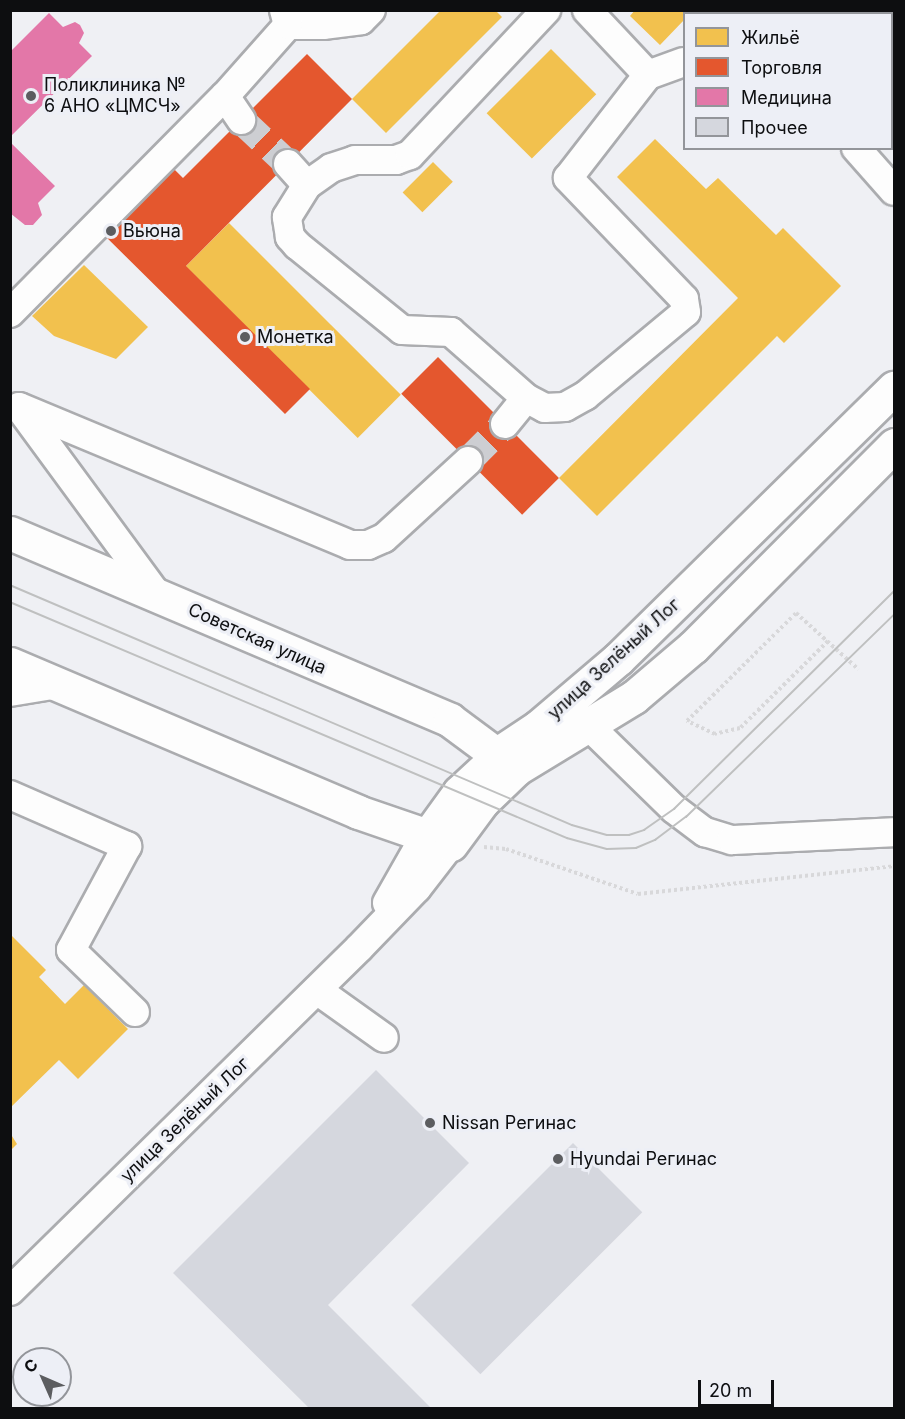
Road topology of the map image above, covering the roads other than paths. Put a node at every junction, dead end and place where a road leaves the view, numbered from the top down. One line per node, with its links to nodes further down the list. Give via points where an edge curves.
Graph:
1 (371, 10): 4 (street, via 361,20 323,26)
2 (546, 10): 11 (street, via 410,155 396,160 355,160 331,168)
3 (587, 10): 6 (street)
4 (286, 18): 7 (street)
5 (683, 62): 6 (street)
6 (648, 75): 15 (street, via 568,178 684,299 686,312 585,396 565,407 545,408)
7 (225, 96): 8 (street); 13 (street)
8 (241, 120)
9 (858, 150): 12 (street)
10 (288, 164): 11 (street)
11 (307, 185): 15 (street, via 287,217 290,237 297,245 404,332 454,333)
12 (894, 191)
13 (10, 313)
14 (894, 388): 26 (main road, улица Зелёный Лог, via 610,666 538,727)
15 (526, 398): 17 (street)
16 (15, 403): 19 (street, via 350,544 368,545 384,538); 21 (street)
17 (505, 424)
18 (894, 445): 25 (main road, улица Зелёный Лог, via 693,647 634,697)
19 (468, 461)
20 (10, 533): 21 (main road, Советская улица)
21 (157, 595): 26 (main road, Советская улица, via 450,720)
22 (10, 664): 23 (main road)
23 (58, 684): 24 (street); 29 (main road, via 358,812)
24 (10, 692)
25 (590, 727): 26 (main road, улица Зелёный Лог); 28 (street, via 674,809 705,832 732,840)
26 (508, 761): 29 (main road, улица Зелёный Лог, via 482,802)
27 (10, 795): 31 (street, via 127,846 71,950)
28 (894, 832)
29 (438, 841): 30 (street, улица Зелёный Лог, via 359,948)
30 (317, 990): 32 (street); 33 (street, улица Зелёный Лог)
31 (135, 1012)
32 (384, 1038)
33 (17, 1273)

